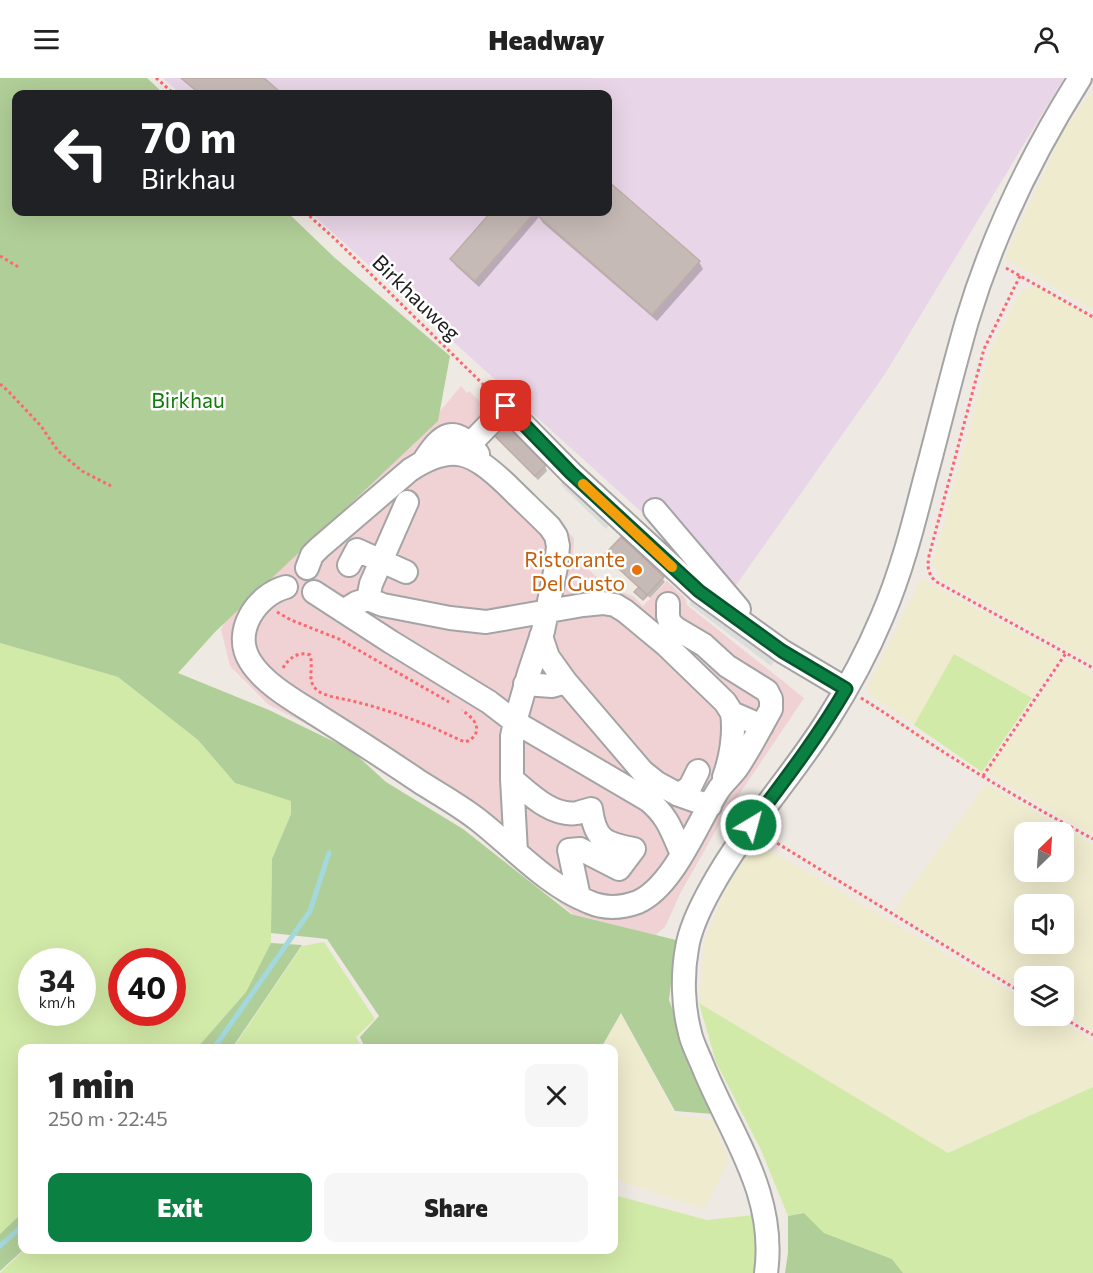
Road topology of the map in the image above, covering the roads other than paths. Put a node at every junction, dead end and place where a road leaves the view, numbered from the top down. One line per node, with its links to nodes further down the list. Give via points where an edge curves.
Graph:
1 (1080, 78): 25 (street, via 1034,156 988,257 901,567 883,616)
2 (470, 444): 3 (street); 4 (street, via 455,436 441,438); 13 (street, via 506,406 571,473)
3 (488, 468): 4 (street, via 476,459 452,454 436,457); 19 (street, via 509,495 550,526 556,536 556,567)
4 (420, 471): 6 (street)
5 (407, 502): 8 (street)
6 (370, 504): 8 (street); 11 (street, via 312,555)
7 (655, 510): 22 (street)
8 (396, 526): 9 (street)
9 (381, 561): 10 (street, via 357,550); 12 (street); 16 (street)
10 (349, 565)
11 (307, 568): 14 (street, via 290,571); 15 (street, via 315,575)
12 (406, 572)
13 (688, 581): 17 (street); 22 (street)
14 (277, 591): 15 (street, via 299,598); 35 (street, via 256,606 248,620 245,644 257,670 274,686 475,818)
15 (314, 592): 18 (street)
16 (368, 599): 18 (street); 19 (street, via 383,605 486,622)
17 (669, 604): 20 (street); 28 (street, via 670,623 767,691 771,709)
18 (343, 611): 27 (street)
19 (547, 611): 20 (street, via 584,610 603,603 615,605); 21 (street)
20 (636, 620): 26 (street, via 725,702)
21 (541, 636): 23 (street, via 548,657); 24 (street)
22 (761, 636): 25 (street)
23 (566, 682): 24 (street, via 552,686); 31 (street, via 642,771)
24 (525, 684): 27 (street)
25 (846, 689): 38 (street, via 725,862 701,906 687,947 683,987 690,1034 747,1158 760,1197 768,1235)
26 (732, 713): 28 (street); 32 (street, via 726,772)
27 (515, 722): 30 (street); 36 (street, via 648,800 666,819)
28 (762, 726): 32 (street)
29 (698, 771): 31 (street, via 690,787)
30 (512, 779): 33 (street, via 540,801); 35 (street)
31 (679, 795): 32 (street)
32 (715, 797): 36 (street)
33 (564, 813): 34 (street); 34 (street, via 577,813 596,802 593,822 602,840 640,849 621,877 580,849)
34 (569, 850): 37 (street)
35 (516, 852): 37 (street, via 550,880)
36 (682, 854): 37 (street, via 658,887 638,902 605,908)
37 (579, 897)
38 (766, 1273)

